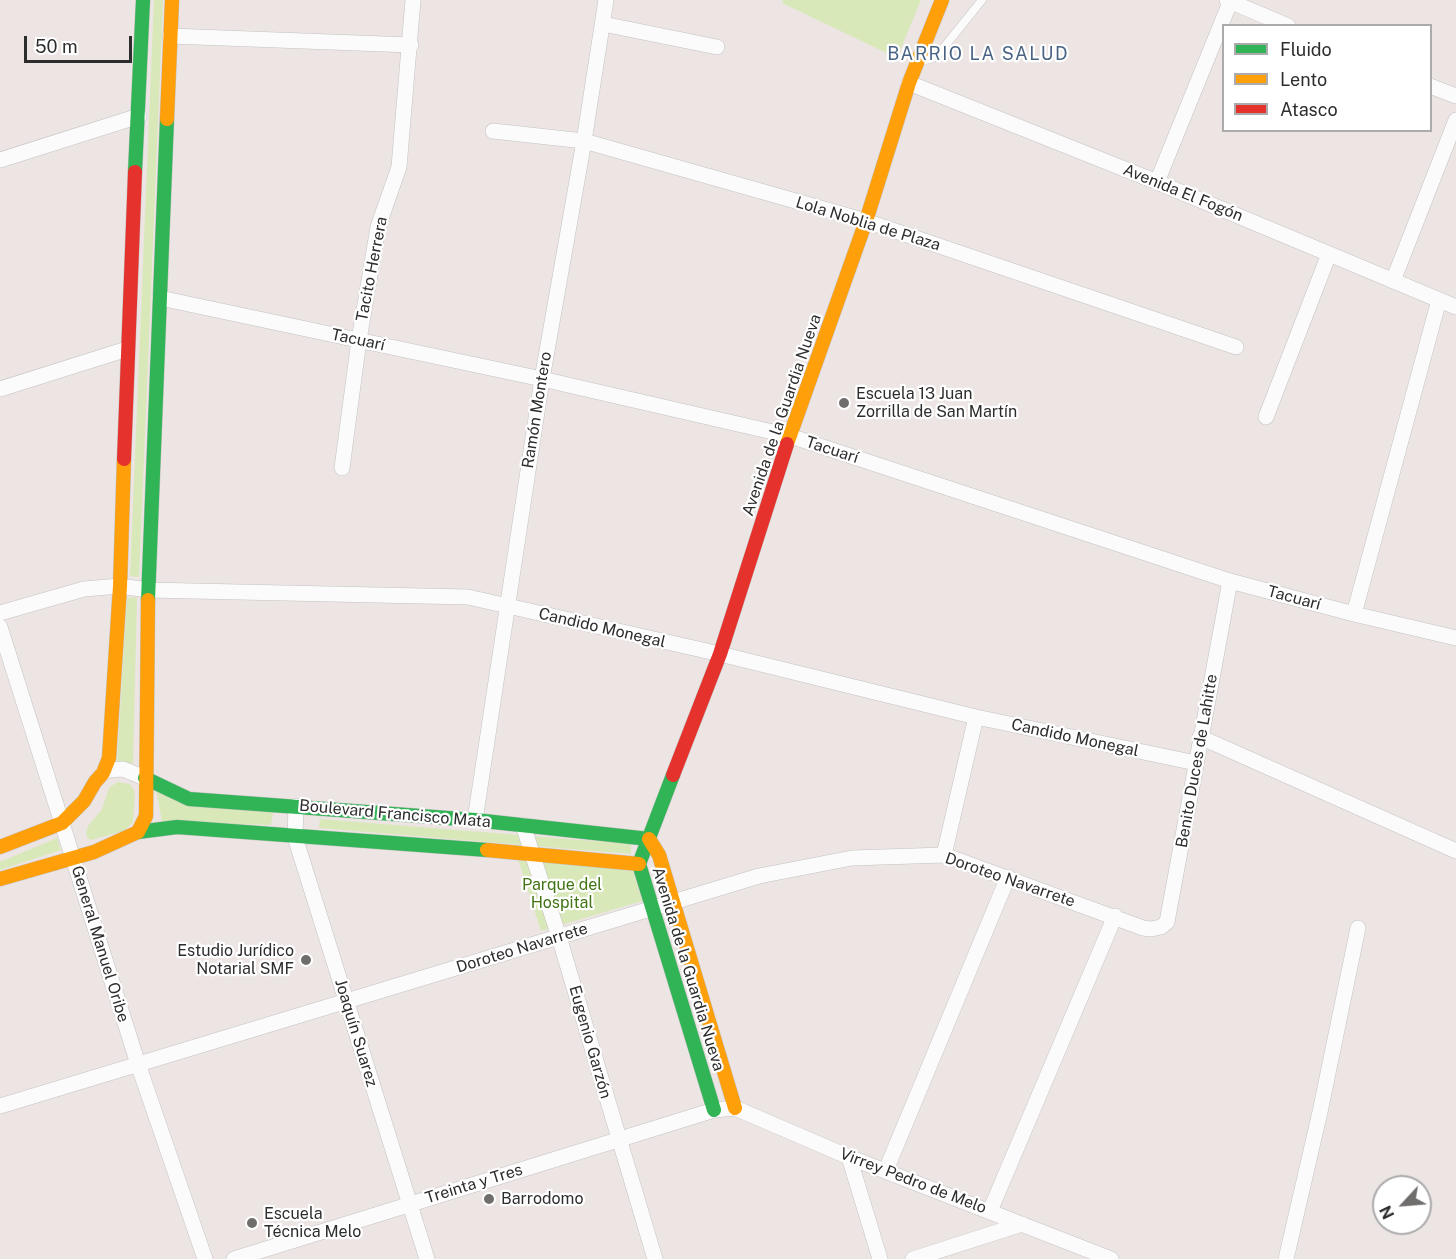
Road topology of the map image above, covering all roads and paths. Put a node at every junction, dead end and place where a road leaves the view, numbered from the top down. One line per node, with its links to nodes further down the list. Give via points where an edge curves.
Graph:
1 (143, 0): 17 (street)
2 (172, 0): 10 (street)
3 (413, 0): 11 (street, Tacito Herrera)
4 (606, 0): 8 (street, Ramón Montero)
5 (942, 0): 13 (street, Avenida de la Guardia Nueva)
6 (982, 0): 13 (lane, via 941,51 933,58)
7 (1230, 0): 9 (street); 22 (street)
8 (603, 24): 12 (street); 20 (street, Ramón Montero)
9 (1284, 24)
10 (170, 36): 11 (street); 26 (street)
11 (411, 45): 29 (street, Tacito Herrera, via 399,167 378,227)
12 (717, 47)
13 (917, 62): 14 (street, Avenida de la Guardia Nueva)
14 (909, 83): 22 (street, Avenida El Fogón); 23 (street, Avenida de la Guardia Nueva)
15 (1432, 86): 16 (street)
16 (1456, 96)
17 (139, 116): 21 (street); 31 (street)
18 (1456, 120): 25 (street)
19 (492, 131): 20 (street, Lola Noblia de Plaza)
20 (584, 141): 23 (street, Lola Noblia de Plaza); 32 (street, Ramón Montero)
21 (0, 160)
22 (1157, 182): 24 (street, Avenida El Fogón)
23 (866, 221): 30 (street, Lola Noblia de Plaza); 35 (street, Avenida de la Guardia Nueva)
24 (1329, 254): 25 (street, Avenida El Fogón); 34 (street)
25 (1393, 281): 27 (street, Avenida El Fogón)
26 (160, 298): 29 (street, Tacuarí); 39 (street)
27 (1439, 300): 28 (street, Avenida El Fogón); 42 (street)
28 (1456, 307)
29 (359, 340): 32 (street, Tacuarí); 36 (street, Tacito Herrera)
30 (1236, 347)
31 (127, 349): 33 (street); 38 (street)
32 (542, 379): 35 (street, Tacuarí); 40 (street, Ramón Montero)
33 (0, 389)
34 (1266, 417)
35 (790, 436): 37 (street, Tacuarí); 45 (street, Avenida de la Guardia Nueva)
36 (342, 468)
37 (1230, 581): 42 (street, Tacuarí); 47 (street, Benito Duces de Lahitte)
38 (120, 586): 39 (street, Candido Monegal); 41 (street, Candido Monegal, via 84,590); 49 (street, via 111,741)
39 (148, 590): 40 (street, Candido Monegal, via 446,596); 50 (street)
40 (506, 606): 45 (street, Candido Monegal); 52 (street, Ramón Montero)
41 (0, 613)
42 (1354, 614): 44 (street, Tacuarí)
43 (0, 627): 53 (street, General Manuel Oribe)
44 (1456, 638)
45 (720, 654): 46 (street, Candido Monegal); 57 (street, Avenida de la Guardia Nueva)
46 (976, 717): 48 (street, Candido Monegal); 61 (street)
47 (1200, 737): 48 (street, Benito Duces de Lahitte); 59 (street)
48 (1196, 763): 70 (street, Benito Duces de Lahitte, via 1167,922)
49 (102, 773): 50 (street, Boulevard Francisco Mata, via 123,769); 53 (street, via 84,801)
50 (145, 778): 51 (street, Boulevard Francisco Mata, via 189,799); 55 (street, via 146,816)
51 (296, 806): 52 (street, Boulevard Francisco Mata); 56 (street, Joaquín Suarez)
52 (475, 820): 54 (street, Boulevard Francisco Mata)
53 (62, 823): 58 (street); 62 (street, General Manuel Oribe)
54 (523, 825): 57 (street, Boulevard Francisco Mata); 60 (street, Eugenio Garzón)
55 (138, 832): 56 (street, Boulevard Francisco Mata, via 177,827); 62 (street, Boulevard Francisco Mata)
56 (295, 837): 60 (street, Boulevard Francisco Mata); 72 (street, Joaquín Suarez)
57 (650, 839): 63 (street, Avenida de la Guardia Nueva); 66 (street, Avenida de la Guardia Nueva)
58 (0, 847)
59 (1456, 851)
60 (532, 853): 63 (street, Boulevard Francisco Mata); 71 (street, Eugenio Garzón)
61 (944, 855): 64 (street, Doroteo Navarrete); 66 (street, Doroteo Navarrete, via 852,858 759,876)
62 (73, 857): 65 (street, Boulevard Francisco Mata); 73 (street, General Manuel Oribe)
63 (639, 864): 67 (street, Avenida de la Guardia Nueva)
64 (1008, 877): 68 (street, Doroteo Navarrete); 79 (street)
65 (0, 879)
66 (674, 901): 67 (street, Doroteo Navarrete); 75 (street, Avenida de la Guardia Nueva)
67 (652, 908): 71 (street, Doroteo Navarrete); 76 (street, Avenida de la Guardia Nueva)
68 (1114, 916): 70 (street, Doroteo Navarrete); 81 (street)
69 (1358, 928): 90 (street)
70 (1150, 929)
71 (559, 937): 72 (street, Doroteo Navarrete); 77 (street, Eugenio Garzón)
72 (345, 1001): 73 (street, Doroteo Navarrete); 80 (street, Joaquín Suarez)
73 (138, 1064): 74 (street, Doroteo Navarrete); 83 (street, General Manuel Oribe)
74 (0, 1106)
75 (735, 1108): 76 (street, Virrey Pedro de Melo); 78 (street, Virrey Pedro de Melo)
76 (714, 1110): 77 (street, Treinta y Tres)
77 (618, 1139): 80 (street, Treinta y Tres); 86 (street, Eugenio Garzón)
78 (849, 1157): 79 (street, Virrey Pedro de Melo); 87 (street)
79 (886, 1170): 81 (street, Virrey Pedro de Melo)
80 (409, 1204): 84 (street, Treinta y Tres); 85 (street, Joaquín Suarez)
81 (990, 1211): 82 (street, Virrey Pedro de Melo)
82 (1022, 1224): 88 (street); 89 (street, Virrey Pedro de Melo)
83 (205, 1259)
84 (234, 1259)
85 (427, 1259)
86 (655, 1259)
87 (880, 1259)
88 (913, 1259)
89 (1110, 1259)
90 (1286, 1259)

